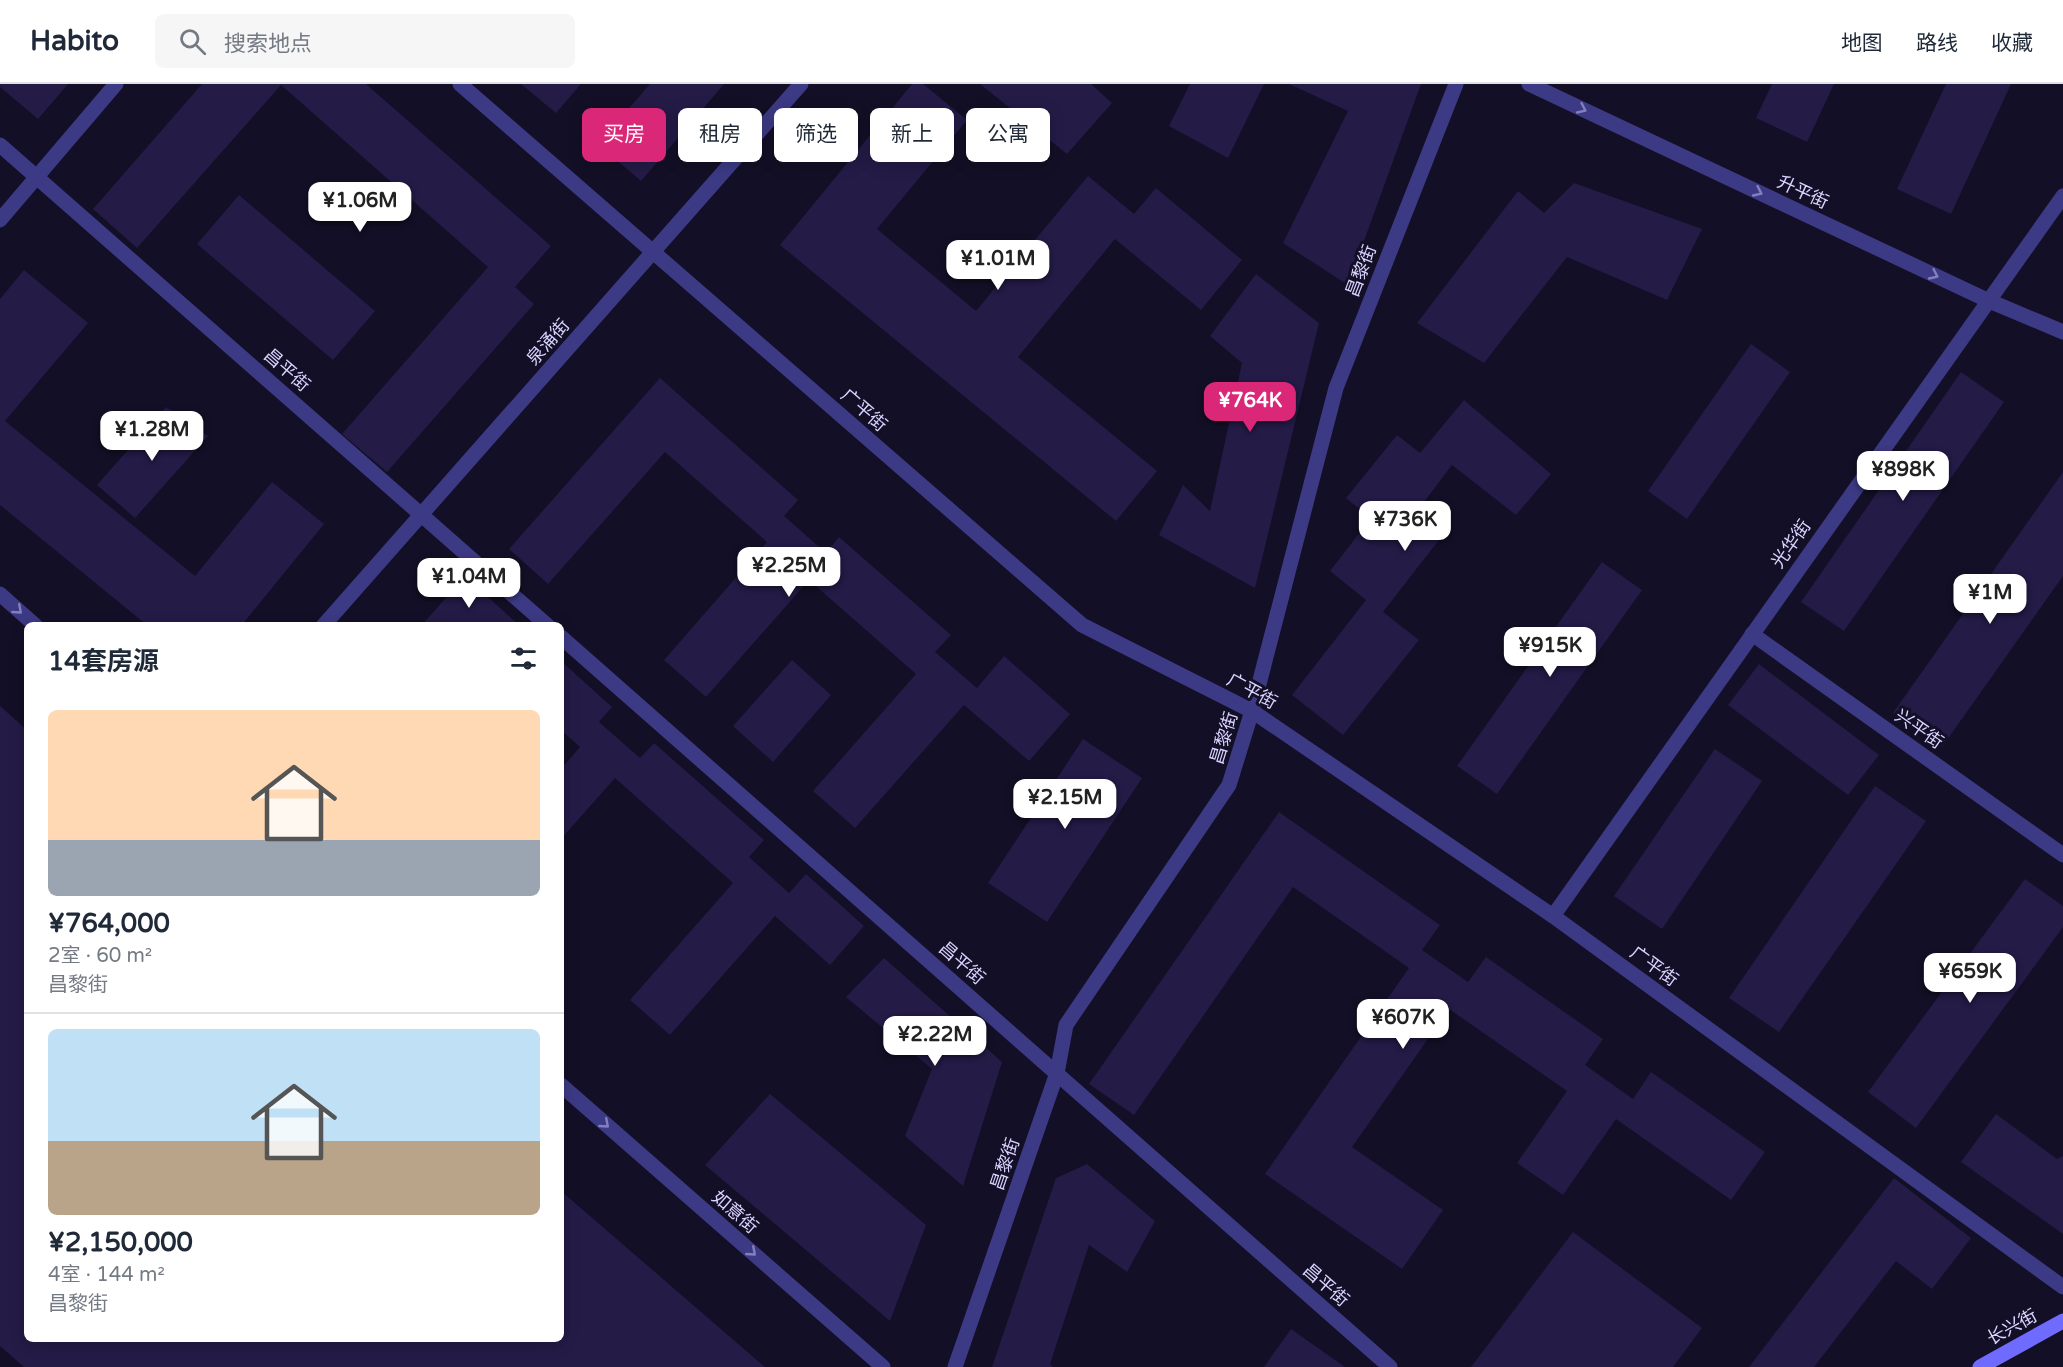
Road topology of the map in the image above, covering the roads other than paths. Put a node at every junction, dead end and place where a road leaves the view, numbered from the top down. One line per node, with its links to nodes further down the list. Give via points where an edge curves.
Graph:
1 (116, 84): 7 (street)
2 (460, 84): 10 (street, 广平街)
3 (801, 84): 10 (street, 泉涌街)
4 (1456, 84): 20 (street, 昌黎街, via 1336,388)
5 (1529, 84): 11 (street, 升平街, one-way to 11)
6 (0, 145): 7 (street, 昌平街)
7 (38, 178): 9 (street); 13 (street, 昌平街)
8 (2063, 196): 11 (street, 光华街)
9 (0, 220)
10 (653, 252): 13 (street, 泉涌街); 20 (street, 广平街, via 1082,625)
11 (1987, 300): 12 (street, 升平街); 18 (street, 光华街)
12 (2063, 332)
13 (422, 514): 16 (street, 泉涌街); 17 (street, 昌平街)
14 (0, 594): 15 (street, one-way to 15)
15 (32, 622)
16 (327, 622)
17 (544, 622)
18 (1752, 634): 21 (street, 兴平街); 22 (street, 光华街)
19 (564, 640): 23 (street, 昌平街)
20 (1252, 711): 22 (street, 广平街); 23 (street, 昌黎街, via 1229,785 1066,1025)
21 (2063, 855)
22 (1552, 916): 25 (street, 广平街)
23 (1057, 1073): 28 (street, 昌黎街); 29 (street, 昌平街)
24 (564, 1088): 27 (street, 如意街, one-way to 27)
25 (2063, 1287)
26 (2063, 1321): 30 (street, 长兴街)
27 (883, 1367)
28 (955, 1367)
29 (1390, 1367)
30 (1980, 1367)

